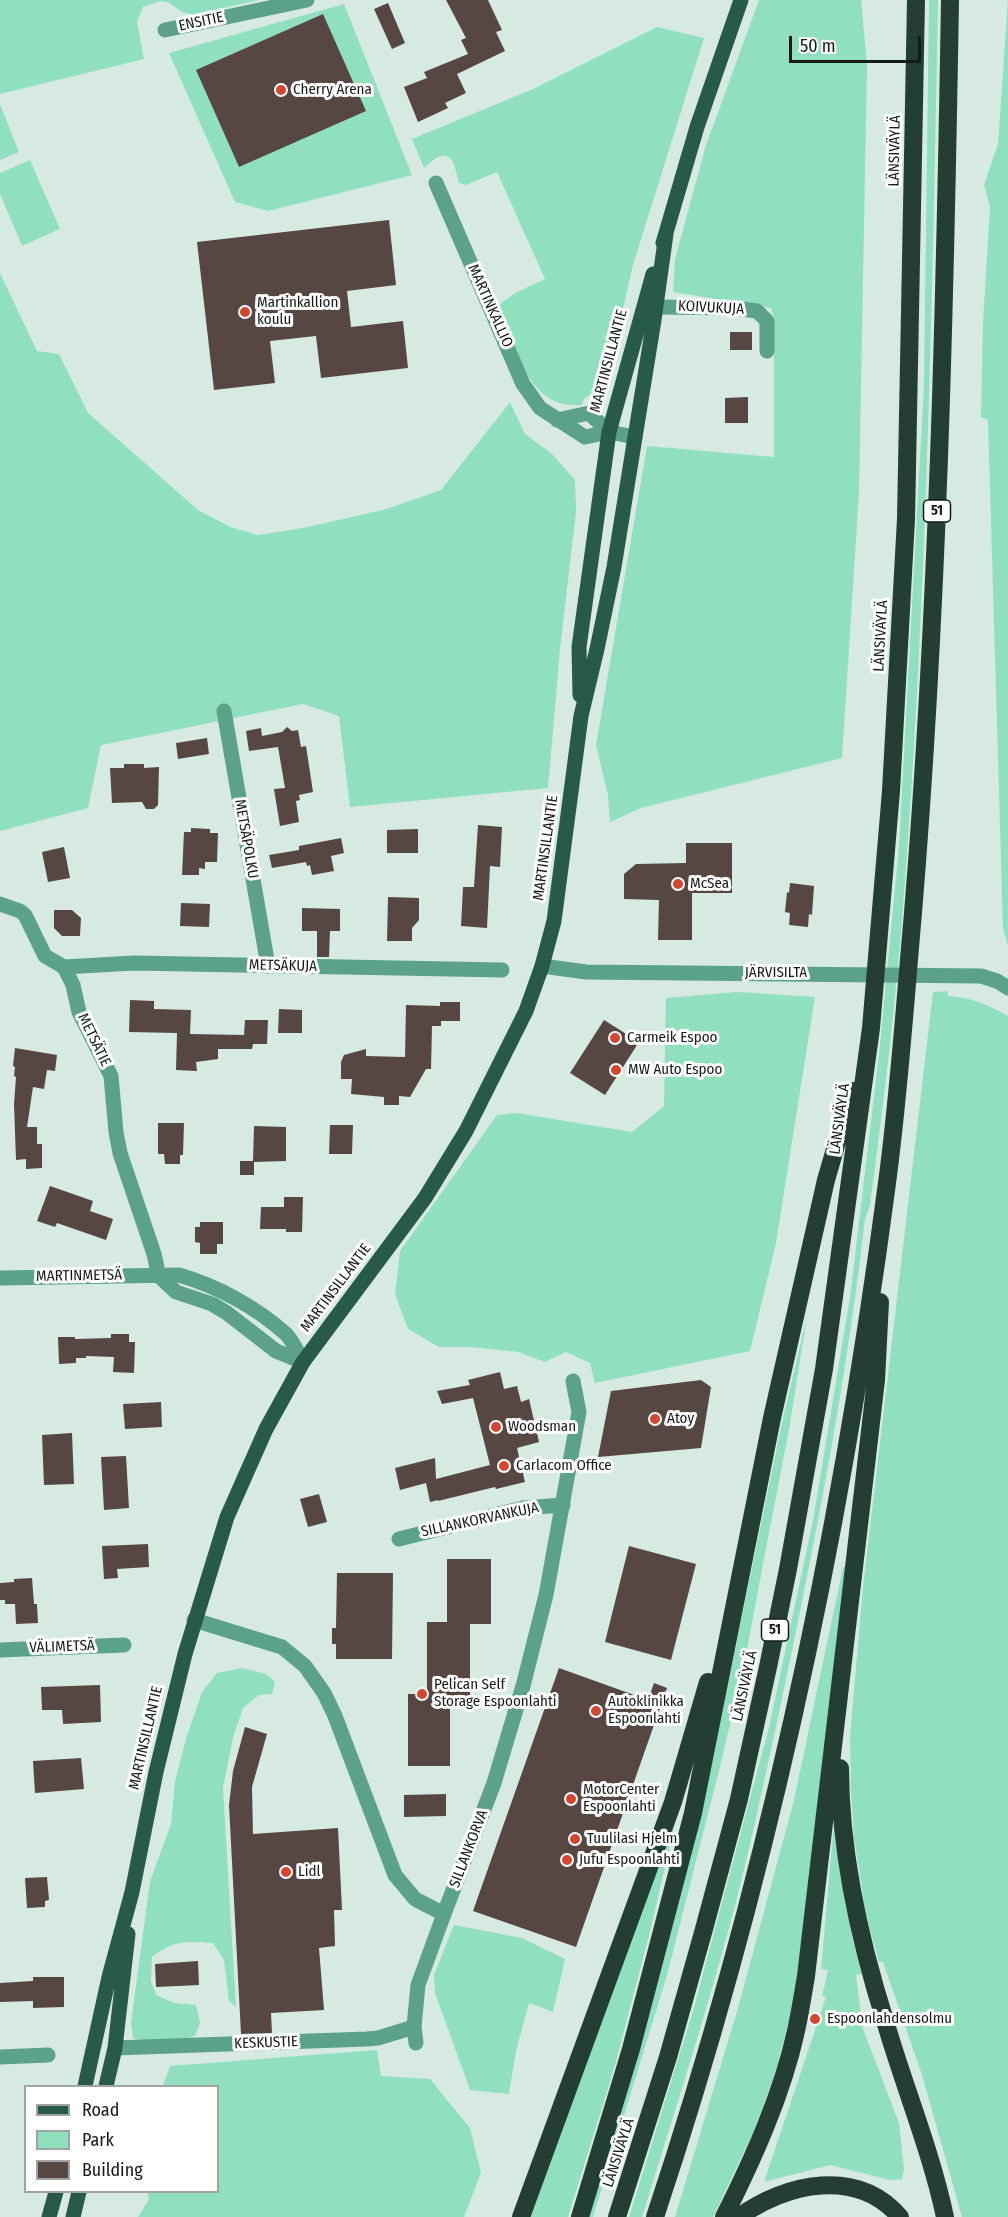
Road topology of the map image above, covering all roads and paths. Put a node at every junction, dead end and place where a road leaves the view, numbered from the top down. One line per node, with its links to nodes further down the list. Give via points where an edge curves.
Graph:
1 (307, 0): 5 (street, ENSITIE)
2 (741, 0): 7 (main road, MARTINSILLANTIE, via 697,127)
3 (916, 0): 21 (highway, LÄNSIVÄYLÄ / 51, via 906,519 891,791)
4 (951, 0): 22 (highway, 51, via 937,500 923,792)
5 (165, 30)
6 (436, 183): 10 (street, MARTINKALLIO, via 523,384 540,408)
7 (666, 234): 8 (main road, MARTINSILLANTIE); 11 (main road, MARTINSILLANTIE)
8 (656, 307): 9 (street, KOIVUKUJA, via 757,311 767,321); 12 (main road, MARTINSILLANTIE)
9 (767, 351)
10 (557, 420): 11 (street, MARTINKALLIO, via 585,437); 11 (street, via 589,413)
11 (609, 432): 12 (street, MARTINKALLIO); 14 (main road, MARTINSILLANTIE, via 579,646)
12 (635, 436): 14 (main road, MARTINSILLANTIE, via 614,567)
13 (224, 711): 16 (street, METSÄPOLKU)
14 (581, 716): 17 (main road, MARTINSILLANTIE, via 560,883)
15 (0, 904): 18 (street, METSÄTIE, via 25,915 45,956)
16 (268, 966): 18 (street, METSÄKUJA, via 134,963); 19 (street, METSÄKUJA)
17 (542, 966): 20 (street, JÄRVISILTA, via 586,972 965,975 981,976); 25 (main road, MARTINSILLANTIE, via 526,1011 466,1131 425,1198)
18 (64, 967): 23 (street, METSÄTIE, via 79,1012 111,1076 120,1153)
19 (502, 970)
20 (1008, 988)
21 (870, 1028): 29 (highway, via 826,1180); 49 (highway, LÄNSIVÄYLÄ / 51, via 824,1369 768,1667 707,1918)
22 (887, 1181): 33 (highway, via 876,1380); 50 (highway, 51, via 843,1474 797,1701 738,1942)
23 (159, 1276): 24 (street, MARTINMETSÄ); 25 (street, MARTINMETSÄ, via 179,1275 222,1290 287,1335)
24 (0, 1278)
25 (303, 1362): 30 (main road, MARTINSILLANTIE, via 241,1482)
26 (573, 1381): 27 (street, SILLANKORVA, via 579,1412)
27 (563, 1505): 28 (street, SILLANKORVANKUJA, via 523,1508); 35 (street, SILLANKORVA, via 523,1686 494,1783)
28 (399, 1539)
29 (732, 1615): 47 (highway, via 673,1802); 48 (highway, via 693,1814 631,2049)
30 (194, 1620): 34 (main road, MARTINSILLANTIE, via 156,1772); 35 (street, via 282,1647 305,1666 335,1716 395,1875 414,1899)
31 (124, 1645): 32 (street, VÄLIMETSÄ)
32 (0, 1650)
33 (840, 1701): 51 (highway, via 796,2032 762,2133); 54 (highway, via 841,1815 856,1913 885,2024)
34 (132, 1892): 38 (main road, MARTINSILLANTIE); 41 (main road, MARTINSILLANTIE)
35 (444, 1914): 36 (street, via 418,1985)
36 (414, 2026): 37 (street); 38 (street, KESKUSTIE, via 367,2039)
37 (416, 2043)
38 (115, 2048): 42 (main road, MARTINSILLANTIE)
39 (48, 2055): 40 (street)
40 (0, 2057)
41 (85, 2085)
42 (106, 2085)
43 (56, 2193): 45 (main road)
44 (79, 2193): 46 (main road)
45 (49, 2217)
46 (73, 2217)
47 (521, 2217)
48 (580, 2217)
49 (617, 2217)
50 (655, 2217)
51 (724, 2217)
52 (739, 2217): 53 (highway, via 782,2193 830,2184 872,2196)
53 (900, 2217)
54 (945, 2217)

